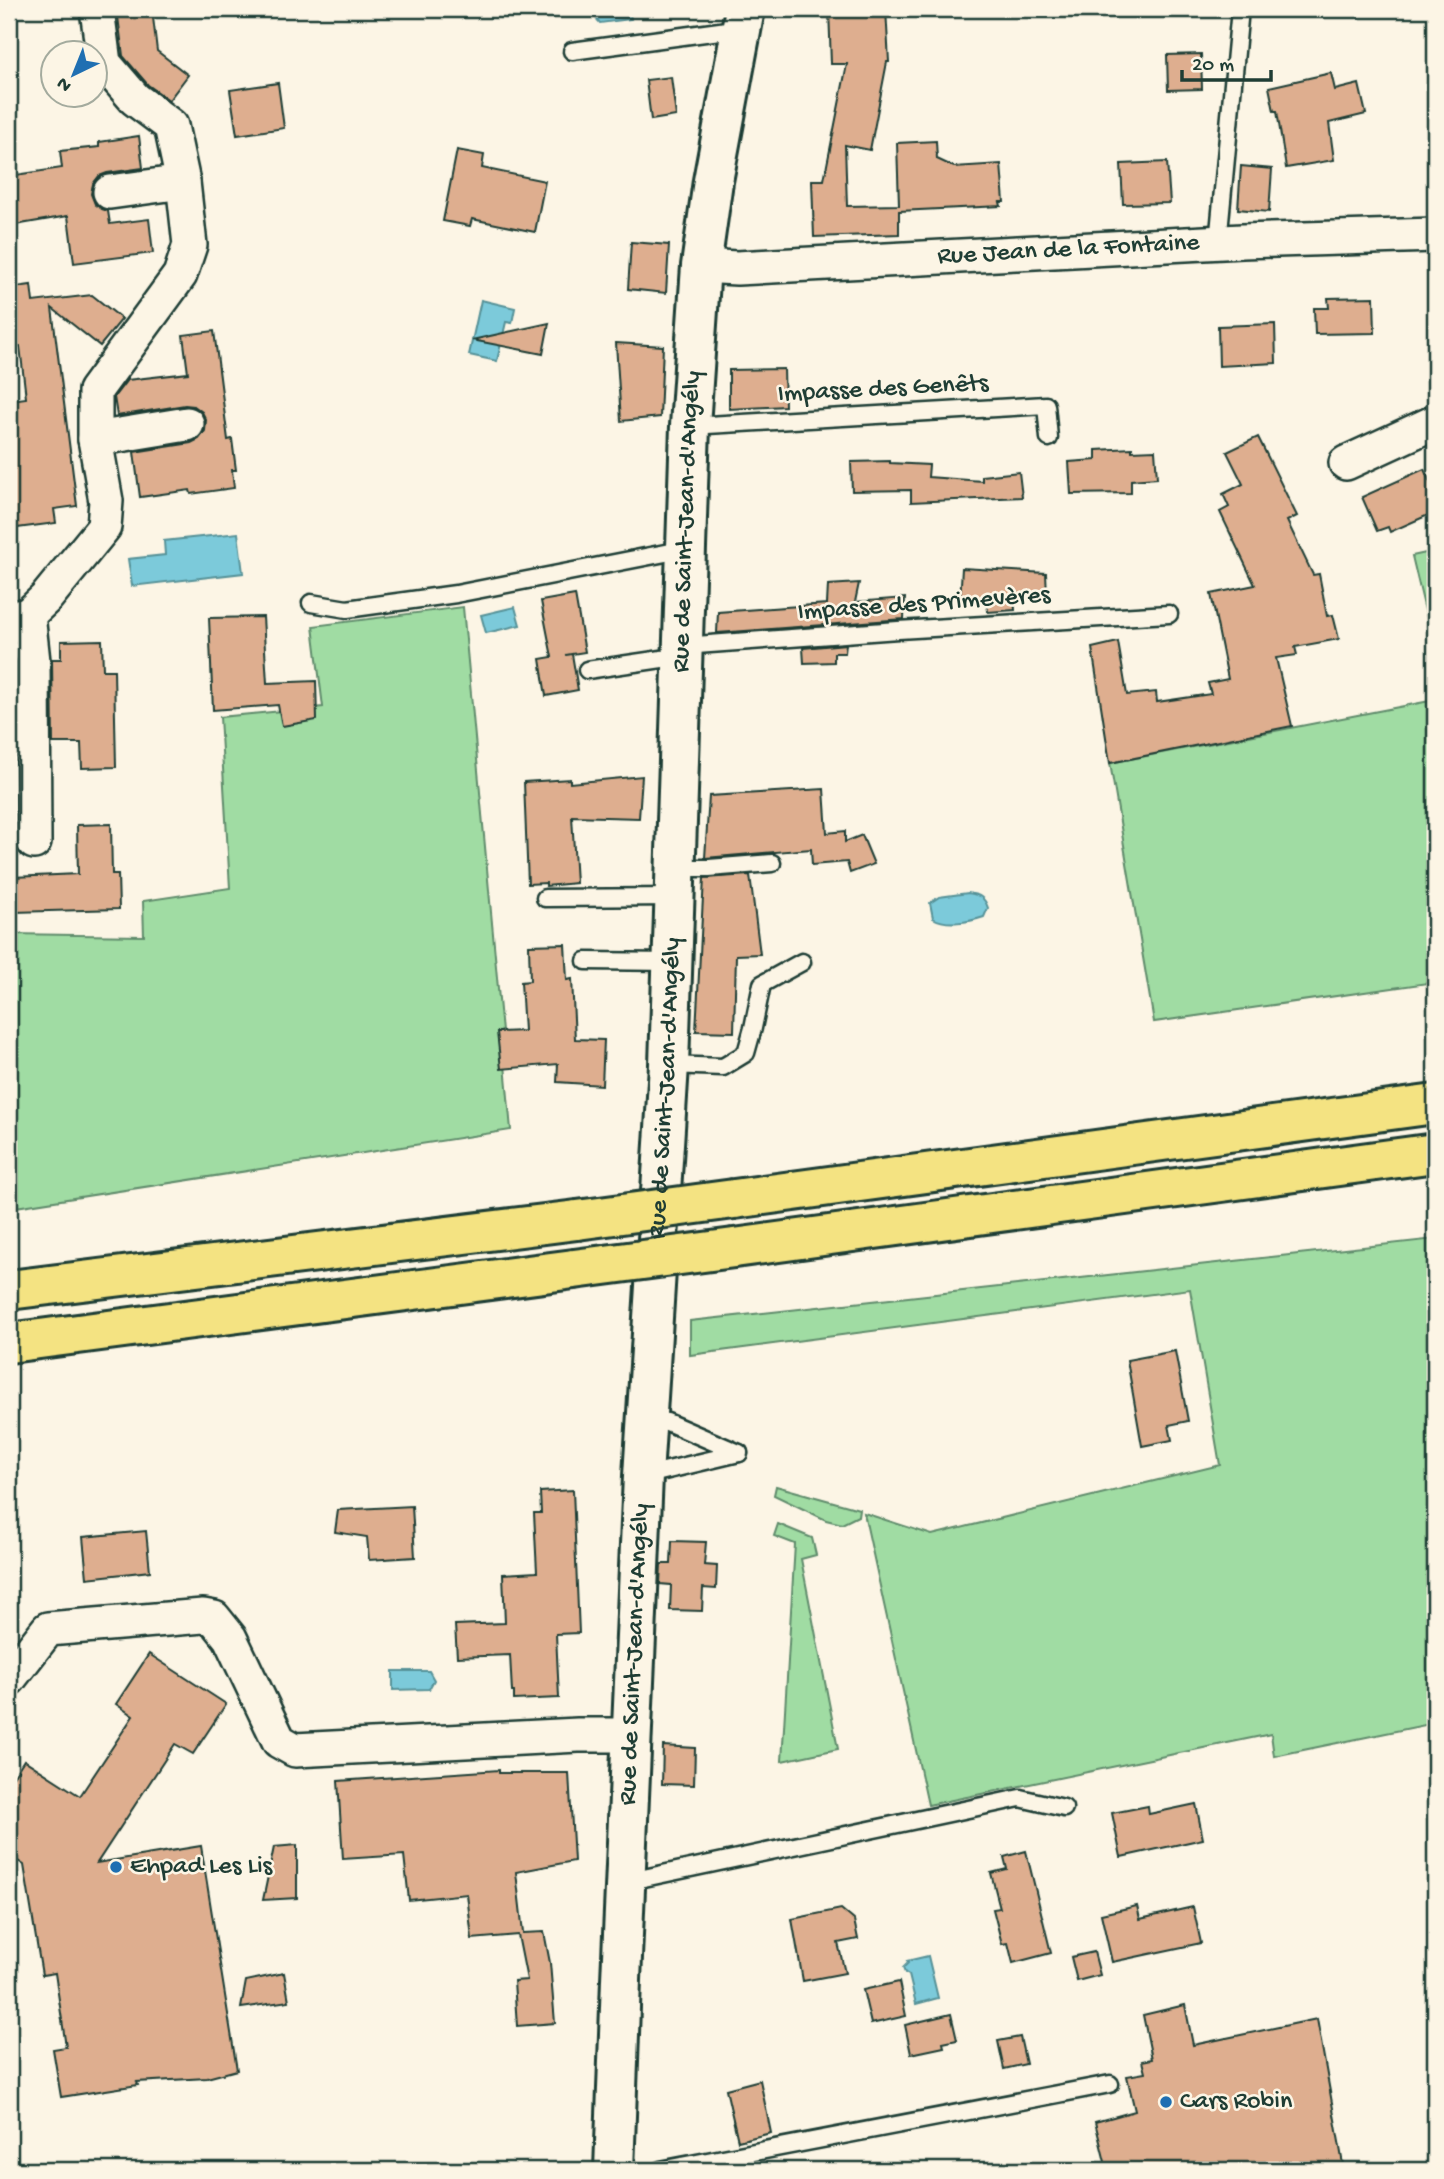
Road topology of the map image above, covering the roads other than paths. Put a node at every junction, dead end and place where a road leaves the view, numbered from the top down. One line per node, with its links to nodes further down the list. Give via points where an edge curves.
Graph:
1 (97, 9): 5 (street, via 104,63 135,99 171,126)
2 (1240, 9): 8 (lane)
3 (743, 18): 4 (lane); 9 (main road, Rue de Saint-Jean-d'Angély)
4 (572, 51)
5 (183, 182): 6 (street); 14 (street, via 190,245 180,275 95,391)
6 (110, 191)
7 (1435, 235): 8 (street, Rue Jean de la Fontaine)
8 (1218, 243): 9 (street, Rue Jean de la Fontaine, via 737,268)
9 (701, 266): 12 (main road, Rue de Saint-Jean-d'Angély)
10 (1435, 422): 15 (street)
11 (187, 424): 14 (street)
12 (691, 426): 13 (lane, Impasse des Genêts, via 1046,405); 16 (main road, Rue de Saint-Jean-d'Angély)
13 (1049, 438)
14 (95, 439): 19 (street, via 106,501 104,527 46,598)
15 (1346, 463)
16 (686, 549): 17 (lane, via 456,594 347,609); 20 (main road, Rue de Saint-Jean-d'Angély)
17 (311, 603)
18 (1169, 614): 20 (lane, Impasse des Primevères, via 898,630)
19 (18, 617): 22 (street, via 33,661)
20 (683, 651): 21 (lane, Impasse des Primevères); 24 (main road, Rue de Saint-Jean-d'Angély)
21 (587, 670)
22 (34, 842)
23 (772, 863): 24 (lane, via 709,868)
24 (676, 883): 25 (lane); 27 (main road, Rue de Saint-Jean-d'Angély)
25 (545, 898)
26 (586, 961): 27 (lane)
27 (673, 962): 29 (main road, Rue de Saint-Jean-d'Angély)
28 (802, 962): 29 (lane, via 762,984 746,1053 723,1067)
29 (669, 1065): 38 (main road, Rue de Saint-Jean-d'Angély)
30 (1435, 1096): 32 (highway)
31 (1435, 1104): 32 (highway)
32 (1341, 1117): 36 (highway, bridge, via 577,1220)
33 (1435, 1153): 34 (highway)
34 (1392, 1159): 35 (highway); 37 (highway, bridge)
35 (1435, 1172)
36 (9, 1290)
37 (9, 1343)
38 (646, 1420): 39 (main road, Rue de Saint-Jean-d'Angély); 39 (lane, via 667,1422 738,1453)
39 (643, 1476): 41 (main road, Rue de Saint-Jean-d'Angély)
40 (9, 1679): 41 (street, via 48,1629 203,1616 214,1618 230,1638 279,1741 295,1750)
41 (632, 1735): 43 (main road, Rue de Saint-Jean-d'Angély)
42 (1064, 1808): 43 (lane, via 1020,1798)
43 (625, 1882): 45 (main road, Rue de Saint-Jean-d'Angély)
44 (1110, 2084): 46 (lane)
45 (614, 2170)
46 (660, 2170)

